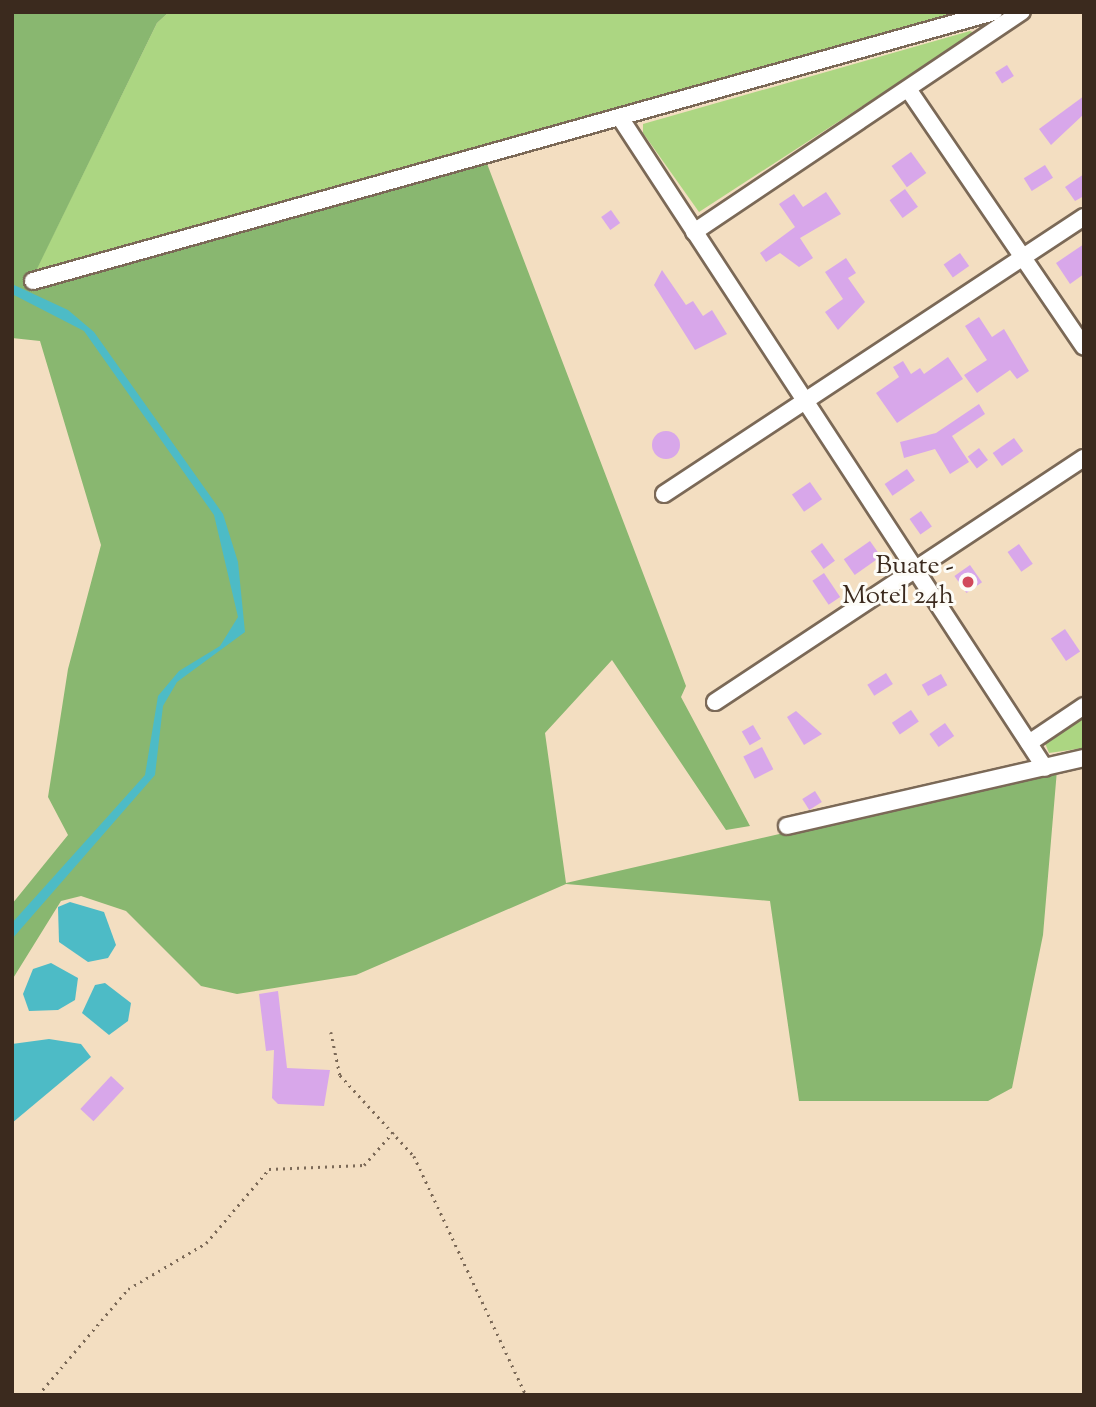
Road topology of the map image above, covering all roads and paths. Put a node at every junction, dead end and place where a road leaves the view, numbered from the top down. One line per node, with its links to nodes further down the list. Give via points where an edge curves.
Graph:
1 (994, 12): 4 (street)
2 (1022, 12): 3 (street)
3 (908, 89): 6 (street); 7 (street)
4 (621, 119): 6 (street); 8 (street)
5 (1084, 216): 7 (street)
6 (694, 232): 10 (street)
7 (1023, 257): 9 (street); 10 (street)
8 (33, 281)
9 (1084, 347)
10 (805, 401): 12 (street); 13 (street)
11 (1084, 458): 13 (street)
12 (664, 494)
13 (915, 570): 14 (street); 16 (street)
14 (715, 702)
15 (1084, 706): 16 (street)
16 (1029, 743): 18 (street)
17 (1084, 758): 18 (street)
18 (1045, 768): 19 (street)
19 (788, 826)
20 (331, 1032): 21 (path, via 340,1075)
21 (394, 1131): 22 (path, via 364,1164 269,1169 206,1243 128,1289); 23 (path, via 414,1156)
22 (38, 1395)
23 (526, 1395)

